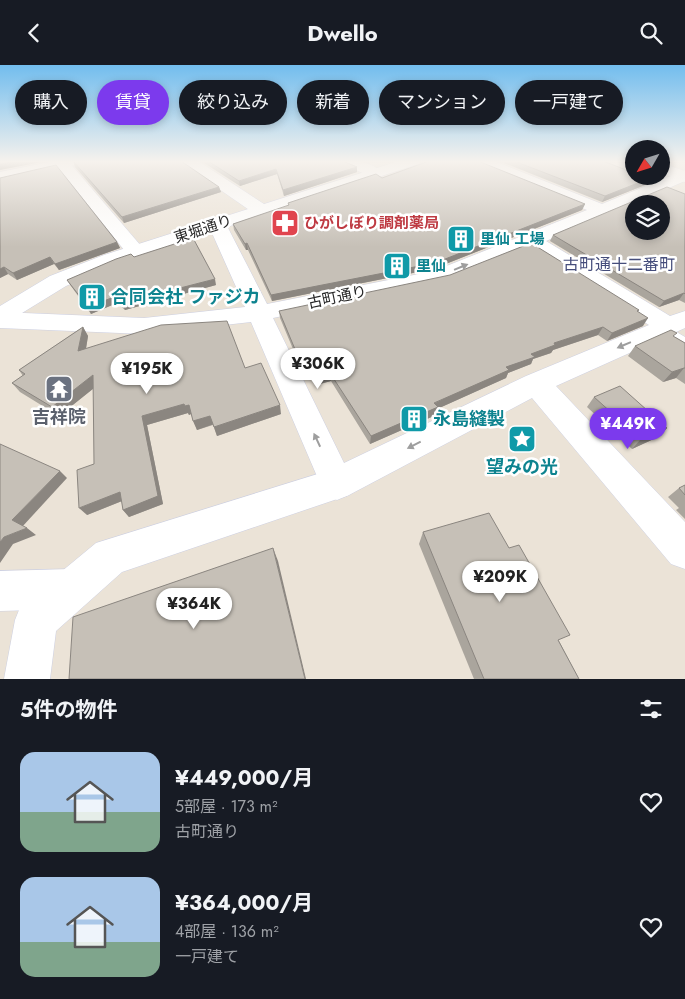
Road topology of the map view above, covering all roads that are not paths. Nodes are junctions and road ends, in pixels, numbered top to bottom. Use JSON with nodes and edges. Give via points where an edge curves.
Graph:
{"nodes":[{"id":1,"x":89,"y":190,"type":"edge"},
{"id":2,"x":232,"y":190,"type":"edge"},
{"id":3,"x":322,"y":190,"type":"edge"},
{"id":4,"x":552,"y":190,"type":"edge"},
{"id":5,"x":651,"y":190,"type":"edge"},
{"id":6,"x":261,"y":209,"type":"junction"},
{"id":7,"x":602,"y":210,"type":"junction"},
{"id":8,"x":217,"y":224,"type":"junction"},
{"id":9,"x":531,"y":240,"type":"junction"},
{"id":10,"x":135,"y":251,"type":"junction"},
{"id":11,"x":261,"y":313,"type":"junction"},
{"id":12,"x":0,"y":315,"type":"edge"},
{"id":13,"x":0,"y":320,"type":"edge"},
{"id":14,"x":675,"y":329,"type":"edge"},
{"id":15,"x":536,"y":383,"type":"junction"},
{"id":16,"x":337,"y":484,"type":"junction"},
{"id":17,"x":685,"y":550,"type":"edge"},
{"id":18,"x":72,"y":589,"type":"junction"},
{"id":19,"x":0,"y":591,"type":"edge"},
{"id":20,"x":27,"y":679,"type":"edge"}],
"edges":[{"from":1,"to":10,"type":"street"},
{"from":2,"to":6,"type":"street"},
{"from":3,"to":6,"type":"street","name":"東堀通り"},
{"from":4,"to":7,"type":"street"},
{"from":5,"to":7,"type":"street","name":"古町通り"},
{"from":6,"to":8,"type":"street","name":"東堀通り"},
{"from":7,"to":9,"type":"street","name":"古町通り"},
{"from":8,"to":10,"type":"street","name":"東堀通り"},
{"from":8,"to":11,"type":"street"},
{"from":11,"to":9,"type":"street","name":"古町通り","one_way":true,"via":[[440,276]]},
{"from":9,"to":14,"type":"street"},
{"from":10,"to":12,"type":"street","name":"東堀通り","via":[[58,281]]},
{"from":11,"to":13,"type":"street","name":"古町通り","via":[[144,326]]},
{"from":16,"to":11,"type":"street","one_way":true},
{"from":14,"to":15,"type":"street","one_way":true},
{"from":15,"to":16,"type":"street","one_way":true},
{"from":15,"to":17,"type":"street"},
{"from":16,"to":18,"type":"street","via":[[110,557]]},
{"from":18,"to":19,"type":"street"},
{"from":18,"to":20,"type":"street","via":[[36,620]]}]}
